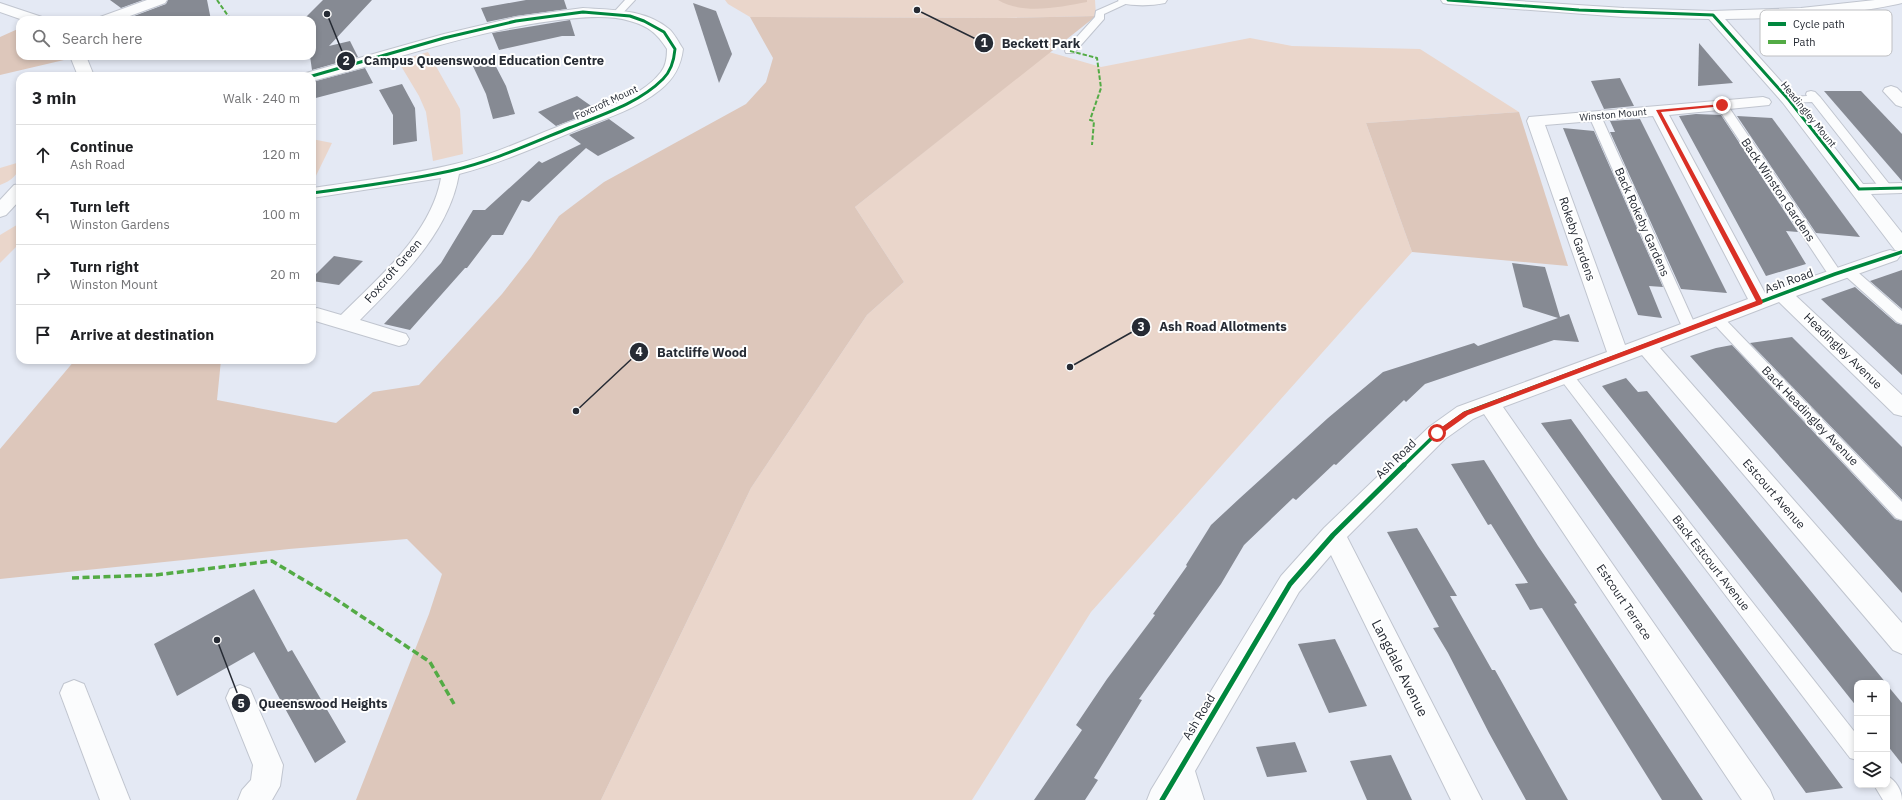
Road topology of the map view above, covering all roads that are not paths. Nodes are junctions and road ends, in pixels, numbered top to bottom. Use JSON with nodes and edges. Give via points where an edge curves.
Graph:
{"nodes":[{"id":1,"x":160,"y":0,"type":"edge"},
{"id":2,"x":630,"y":0,"type":"edge"},
{"id":3,"x":1126,"y":0,"type":"edge"},
{"id":4,"x":1160,"y":0,"type":"edge"},
{"id":5,"x":1448,"y":0,"type":"edge"},
{"id":6,"x":1898,"y":0,"type":"edge"},
{"id":7,"x":0,"y":7,"type":"edge"},
{"id":8,"x":1828,"y":10,"type":"edge"},
{"id":9,"x":617,"y":14,"type":"junction"},
{"id":10,"x":1760,"y":14,"type":"edge"},
{"id":11,"x":26,"y":16,"type":"edge"},
{"id":12,"x":116,"y":16,"type":"edge"},
{"id":13,"x":1713,"y":16,"type":"junction"},
{"id":14,"x":1070,"y":51,"type":"dead end"},
{"id":15,"x":80,"y":60,"type":"edge"},
{"id":16,"x":84,"y":72,"type":"edge"},
{"id":17,"x":316,"y":75,"type":"edge"},
{"id":18,"x":1891,"y":90,"type":"dead end"},
{"id":19,"x":1789,"y":100,"type":"junction"},
{"id":20,"x":1763,"y":102,"type":"dead end"},
{"id":21,"x":1902,"y":102,"type":"edge"},
{"id":22,"x":1722,"y":105,"type":"junction"},
{"id":23,"x":1658,"y":110,"type":"junction"},
{"id":24,"x":1595,"y":116,"type":"junction"},
{"id":25,"x":1535,"y":121,"type":"joint"},
{"id":26,"x":451,"y":170,"type":"junction"},
{"id":27,"x":1894,"y":188,"type":"edge"},
{"id":28,"x":1859,"y":189,"type":"junction"},
{"id":29,"x":316,"y":192,"type":"edge"},
{"id":30,"x":1896,"y":251,"type":"edge"},
{"id":31,"x":1841,"y":272,"type":"junction"},
{"id":32,"x":1783,"y":295,"type":"junction"},
{"id":33,"x":1760,"y":302,"type":"junction"},
{"id":34,"x":317,"y":315,"type":"dead end"},
{"id":35,"x":1717,"y":319,"type":"junction"},
{"id":36,"x":1902,"y":319,"type":"edge"},
{"id":37,"x":345,"y":323,"type":"junction"},
{"id":38,"x":1690,"y":329,"type":"junction"},
{"id":39,"x":399,"y":339,"type":"dead end"},
{"id":40,"x":1646,"y":346,"type":"junction"},
{"id":41,"x":1619,"y":356,"type":"junction"},
{"id":42,"x":1566,"y":376,"type":"junction"},
{"id":43,"x":1489,"y":404,"type":"junction"},
{"id":44,"x":1902,"y":408,"type":"edge"},
{"id":45,"x":1902,"y":513,"type":"edge"},
{"id":46,"x":1333,"y":535,"type":"junction"},
{"id":47,"x":1902,"y":642,"type":"edge"},
{"id":48,"x":74,"y":693,"type":"dead end"},
{"id":49,"x":240,"y":698,"type":"dead end"},
{"id":50,"x":1854,"y":747,"type":"edge"},
{"id":51,"x":1180,"y":770,"type":"junction"},
{"id":52,"x":1886,"y":788,"type":"edge"},
{"id":53,"x":116,"y":800,"type":"edge"},
{"id":54,"x":253,"y":800,"type":"edge"},
{"id":55,"x":1162,"y":800,"type":"edge"},
{"id":56,"x":1189,"y":800,"type":"edge"},
{"id":57,"x":1467,"y":800,"type":"edge"},
{"id":58,"x":1759,"y":800,"type":"edge"},
{"id":59,"x":1895,"y":800,"type":"edge"}],
"edges":[{"from":1,"to":12,"type":"street"},
{"from":2,"to":9,"type":"lane"},
{"from":3,"to":4,"type":"street"},
{"from":3,"to":14,"type":"lane","via":[[1099,13],[1100,17]]},
{"from":5,"to":13,"type":"street","via":[[1579,10]]},
{"from":6,"to":8,"type":"street"},
{"from":7,"to":11,"type":"street"},
{"from":9,"to":17,"type":"street","name":"Foxcroft Mount","via":[[583,12],[516,21],[444,38]]},
{"from":9,"to":26,"type":"street","name":"Foxcroft Mount","via":[[644,21],[664,32],[670,40],[675,49],[674,60],[671,69],[662,80],[615,108],[534,142]]},
{"from":10,"to":13,"type":"street"},
{"from":13,"to":19,"type":"street","name":"Headingley Mount"},
{"from":15,"to":16,"type":"street"},
{"from":18,"to":21,"type":"street"},
{"from":19,"to":27,"type":"lane","via":[[1814,97]]},
{"from":19,"to":28,"type":"street","name":"Headingley Mount"},
{"from":20,"to":22,"type":"street","name":"Winston Mount"},
{"from":22,"to":23,"type":"street","name":"Winston Mount"},
{"from":22,"to":31,"type":"lane","name":"Back Winston Gardens"},
{"from":23,"to":24,"type":"street","name":"Winston Mount"},
{"from":23,"to":33,"type":"street"},
{"from":24,"to":25,"type":"street","name":"Winston Mount"},
{"from":24,"to":38,"type":"lane","name":"Back Rokeby Gardens"},
{"from":25,"to":41,"type":"street","name":"Rokeby Gardens"},
{"from":26,"to":29,"type":"street","name":"Foxcroft Mount","via":[[368,186]]},
{"from":26,"to":37,"type":"street","name":"Foxcroft Green","via":[[444,199],[420,243]]},
{"from":27,"to":28,"type":"street"},
{"from":28,"to":30,"type":"street","name":"Headingley Mount"},
{"from":30,"to":31,"type":"street","name":"Ash Road"},
{"from":31,"to":32,"type":"street","name":"Ash Road"},
{"from":31,"to":36,"type":"lane","name":"Back Winston Gardens"},
{"from":32,"to":33,"type":"street","name":"Ash Road"},
{"from":32,"to":44,"type":"street","name":"Headingley Avenue"},
{"from":33,"to":35,"type":"street","name":"Ash Road"},
{"from":34,"to":37,"type":"street"},
{"from":35,"to":38,"type":"street","name":"Ash Road"},
{"from":35,"to":45,"type":"lane","name":"Back Headingley Avenue"},
{"from":37,"to":39,"type":"street"},
{"from":38,"to":40,"type":"street","name":"Ash Road"},
{"from":40,"to":41,"type":"street","name":"Ash Road"},
{"from":40,"to":47,"type":"street","name":"Estcourt Avenue"},
{"from":41,"to":42,"type":"street","name":"Ash Road"},
{"from":42,"to":43,"type":"street","name":"Ash Road"},
{"from":42,"to":50,"type":"lane","name":"Back Estcourt Avenue"},
{"from":43,"to":46,"type":"street","name":"Ash Road","via":[[1465,413],[1437,433]]},
{"from":43,"to":58,"type":"street","name":"Estcourt Terrace"},
{"from":46,"to":51,"type":"street","name":"Ash Road","via":[[1290,584]]},
{"from":46,"to":57,"type":"street","name":"Langdale Avenue"},
{"from":48,"to":53,"type":"street"},
{"from":49,"to":54,"type":"street","via":[[268,765],[265,786]]},
{"from":51,"to":55,"type":"street","name":"Ash Road"},
{"from":51,"to":56,"type":"street"},
{"from":52,"to":59,"type":"lane"}]}
